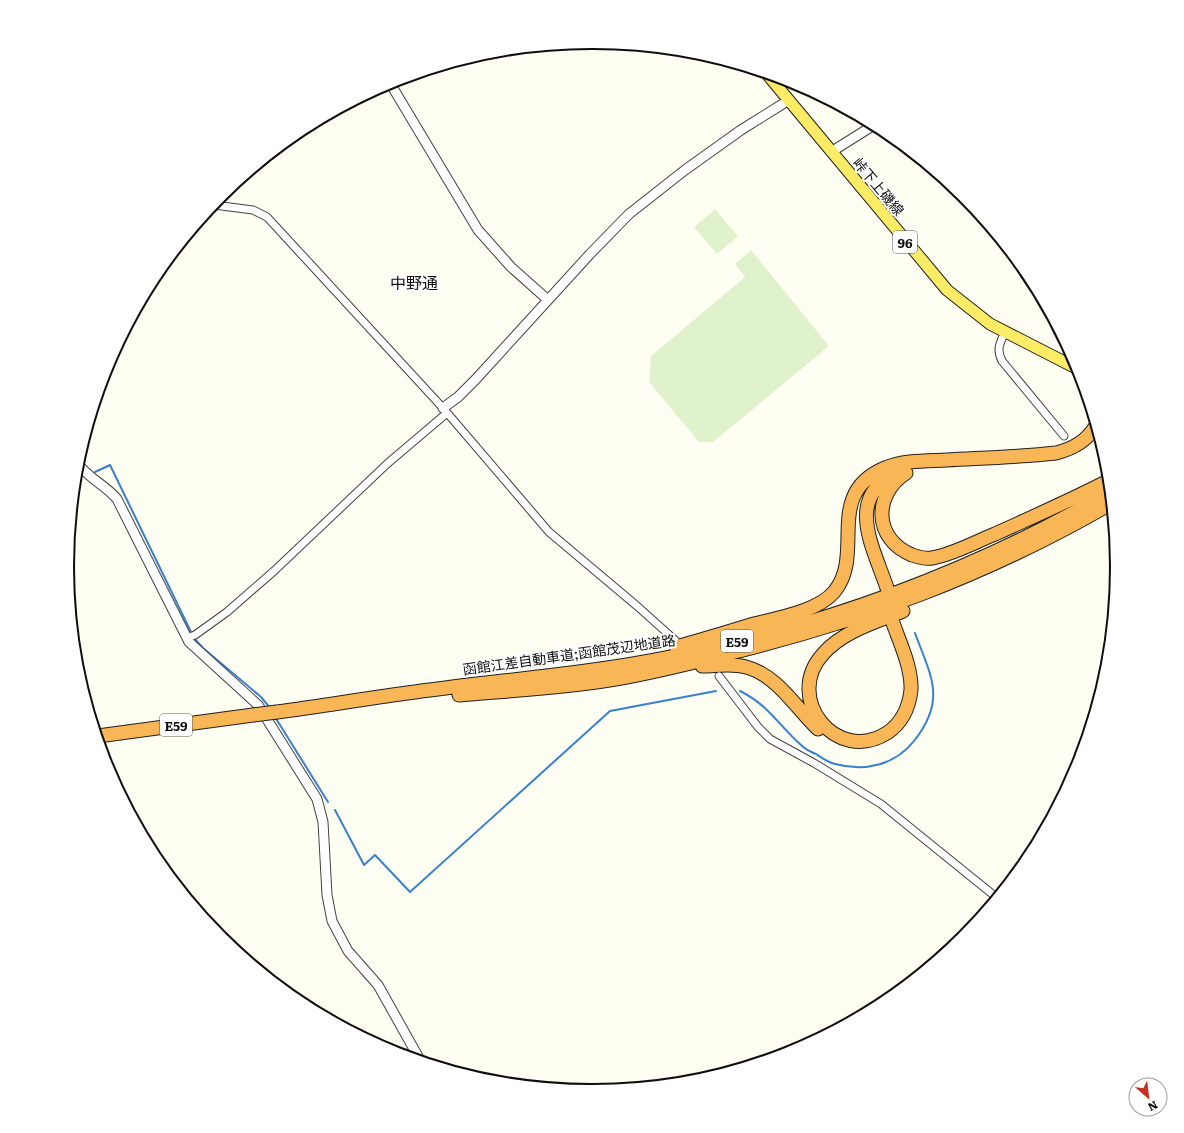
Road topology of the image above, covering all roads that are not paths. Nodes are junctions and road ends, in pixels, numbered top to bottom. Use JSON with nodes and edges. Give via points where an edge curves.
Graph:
{"nodes":[{"id":1,"x":774,"y":82,"type":"edge"},
{"id":2,"x":393,"y":88,"type":"edge"},
{"id":3,"x":789,"y":100,"type":"junction"},
{"id":4,"x":868,"y":129,"type":"edge"},
{"id":5,"x":831,"y":152,"type":"junction"},
{"id":6,"x":221,"y":206,"type":"edge"},
{"id":7,"x":548,"y":300,"type":"junction"},
{"id":8,"x":1005,"y":332,"type":"junction"},
{"id":9,"x":1068,"y":364,"type":"edge"},
{"id":10,"x":445,"y":411,"type":"junction"},
{"id":11,"x":1091,"y":431,"type":"edge"},
{"id":12,"x":1064,"y":436,"type":"dead end"},
{"id":13,"x":1094,"y":439,"type":"edge"},
{"id":14,"x":885,"y":468,"type":"junction"},
{"id":15,"x":914,"y":468,"type":"junction"},
{"id":16,"x":83,"y":469,"type":"edge"},
{"id":17,"x":1103,"y":484,"type":"edge"},
{"id":18,"x":1104,"y":496,"type":"edge"},
{"id":19,"x":1106,"y":506,"type":"edge"},
{"id":20,"x":1024,"y":550,"type":"junction"},
{"id":21,"x":191,"y":636,"type":"junction"},
{"id":22,"x":675,"y":640,"type":"dead end"},
{"id":23,"x":671,"y":668,"type":"junction"},
{"id":24,"x":565,"y":674,"type":"junction"},
{"id":25,"x":719,"y":676,"type":"dead end"},
{"id":26,"x":340,"y":704,"type":"junction"},
{"id":27,"x":103,"y":735,"type":"edge"},
{"id":28,"x":993,"y":894,"type":"edge"},
{"id":29,"x":417,"y":1053,"type":"edge"}],
"edges":[{"from":1,"to":3,"type":"main road","name":"峠下上磯線","number":"96"},
{"from":2,"to":7,"type":"street","via":[[478,230],[511,267]]},
{"from":3,"to":5,"type":"main road","name":"峠下上磯線","number":"96"},
{"from":3,"to":7,"type":"street","via":[[741,130],[629,214]]},
{"from":4,"to":5,"type":"street"},
{"from":5,"to":8,"type":"main road","name":"峠下上磯線","number":"96","via":[[947,290]]},
{"from":6,"to":10,"type":"street","via":[[253,210],[267,217]]},
{"from":7,"to":10,"type":"street"},
{"from":8,"to":9,"type":"main road","name":"峠下上磯線","number":"96"},
{"from":8,"to":12,"type":"street","via":[[998,352],[1002,361]]},
{"from":10,"to":21,"type":"street","via":[[262,581],[227,612]]},
{"from":10,"to":22,"type":"street","via":[[549,532]]},
{"from":11,"to":14,"type":"highway","via":[[1076,446],[1056,453],[918,461]]},
{"from":13,"to":15,"type":"highway","via":[[1082,451],[1062,459]]},
{"from":14,"to":15,"type":"highway","via":[[870,483],[862,496],[858,515],[860,532],[884,589],[866,526],[867,503],[872,491],[885,477]]},
{"from":14,"to":24,"type":"highway","via":[[869,477],[854,496],[847,522],[847,555],[843,577],[834,592],[826,599],[794,613],[669,650]]},
{"from":15,"to":17,"type":"highway","via":[[898,478],[889,488],[883,499],[882,520],[890,538],[897,546],[918,557],[931,558],[948,554]]},
{"from":16,"to":21,"type":"street","via":[[111,491],[117,499]]},
{"from":18,"to":24,"type":"highway","name":"函館江差自動車道;函館茂辺地道路","number":"E59","via":[[1069,516],[978,560],[930,581],[863,605],[793,627],[703,650]]},
{"from":19,"to":20,"type":"highway","name":"函館江差自動車道;函館茂辺地道路","number":"E59"},
{"from":20,"to":23,"type":"highway","name":"函館江差自動車道;函館茂辺地道路","number":"E59","via":[[941,588],[866,615],[796,637]]},
{"from":20,"to":23,"type":"highway","via":[[933,597],[847,635],[823,654],[815,664],[808,689],[816,717],[829,731],[838,736],[866,741],[881,737],[895,728],[905,715],[911,689],[896,622],[916,677],[917,695],[909,721],[900,733],[884,743],[854,748],[825,736],[773,682],[746,667],[728,665]]},
{"from":21,"to":29,"type":"street","via":[[202,656],[258,704],[317,799],[323,822],[327,895],[332,921],[348,951],[378,985]]},
{"from":23,"to":26,"type":"highway","name":"函館江差自動車道;函館茂辺地道路","number":"E59","via":[[596,682],[504,692]]},
{"from":24,"to":26,"type":"highway","name":"函館江差自動車道;函館茂辺地道路","number":"E59","via":[[414,692]]},
{"from":25,"to":28,"type":"street","via":[[770,739],[880,804]]},
{"from":26,"to":27,"type":"highway","name":"函館江差自動車道;函館茂辺地道路","number":"E59","bridge":true}]}
